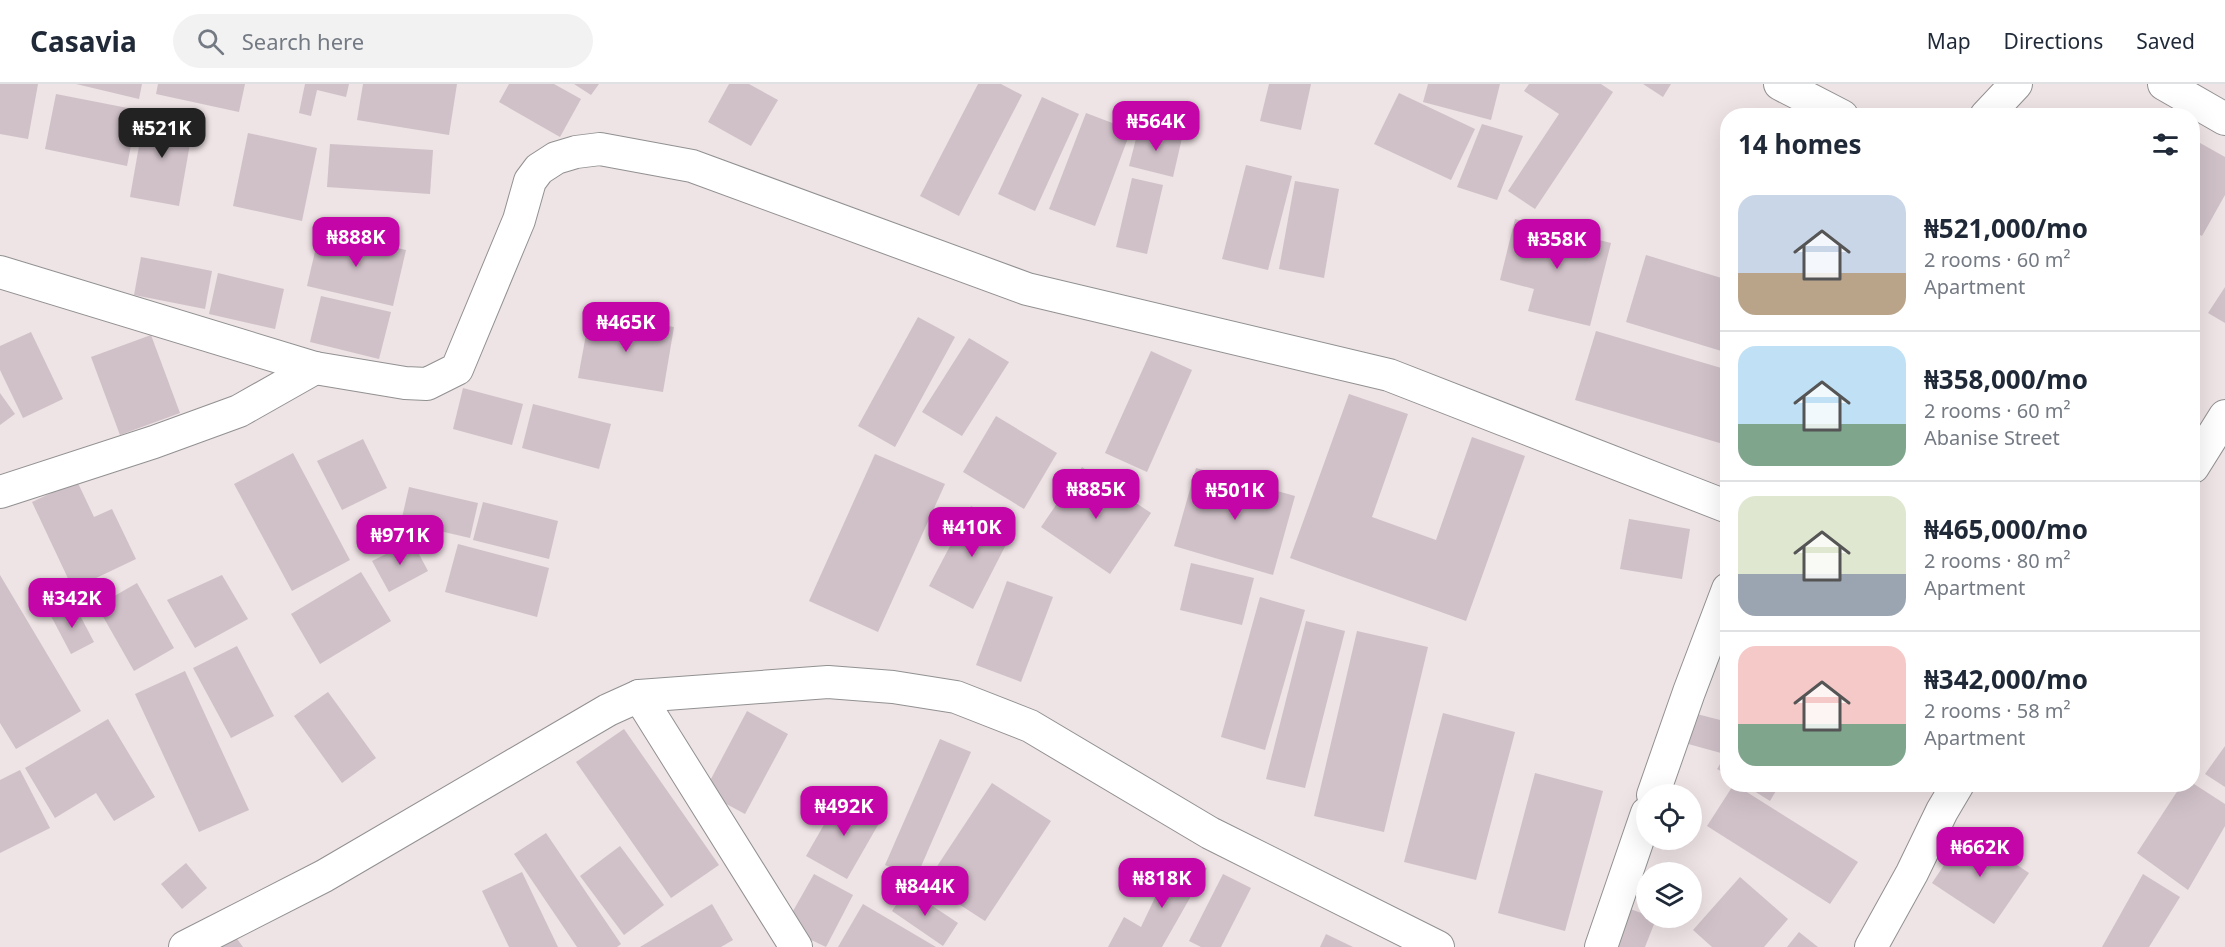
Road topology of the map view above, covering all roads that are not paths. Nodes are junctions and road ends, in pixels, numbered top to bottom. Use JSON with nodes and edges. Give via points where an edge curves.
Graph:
{"nodes":[{"id":1,"x":1780,"y":84,"type":"edge"},
{"id":2,"x":2016,"y":84,"type":"edge"},
{"id":3,"x":2164,"y":84,"type":"edge"},
{"id":4,"x":1826,"y":108,"type":"edge"},
{"id":5,"x":1994,"y":108,"type":"edge"},
{"id":6,"x":2225,"y":119,"type":"edge"},
{"id":7,"x":0,"y":272,"type":"edge"},
{"id":8,"x":315,"y":368,"type":"junction"},
{"id":9,"x":2225,"y":416,"type":"edge"},
{"id":10,"x":2200,"y":456,"type":"edge"},
{"id":11,"x":0,"y":492,"type":"edge"},
{"id":12,"x":1720,"y":504,"type":"edge"},
{"id":13,"x":1720,"y":610,"type":"edge"},
{"id":14,"x":639,"y":696,"type":"junction"},
{"id":15,"x":1657,"y":784,"type":"edge"},
{"id":16,"x":1953,"y":792,"type":"edge"},
{"id":17,"x":1636,"y":845,"type":"edge"},
{"id":18,"x":185,"y":947,"type":"edge"},
{"id":19,"x":796,"y":947,"type":"edge"},
{"id":20,"x":1438,"y":947,"type":"edge"},
{"id":21,"x":1601,"y":947,"type":"edge"},
{"id":22,"x":1871,"y":947,"type":"edge"}],
"edges":[{"from":1,"to":4,"type":"street"},
{"from":2,"to":5,"type":"street"},
{"from":3,"to":6,"type":"street"},
{"from":7,"to":8,"type":"street"},
{"from":8,"to":11,"type":"street","via":[[239,411]]},
{"from":8,"to":12,"type":"street","via":[[427,384],[457,369],[519,220],[530,181],[539,169],[556,158],[600,149],[692,166],[1027,290],[1389,375]]},
{"from":9,"to":10,"type":"street"},
{"from":13,"to":15,"type":"street"},
{"from":14,"to":18,"type":"street","via":[[608,710],[324,876]]},
{"from":14,"to":19,"type":"street"},
{"from":14,"to":20,"type":"street","via":[[828,682],[956,697],[1030,726],[1210,833]]},
{"from":16,"to":22,"type":"street"},
{"from":17,"to":21,"type":"street"}]}
